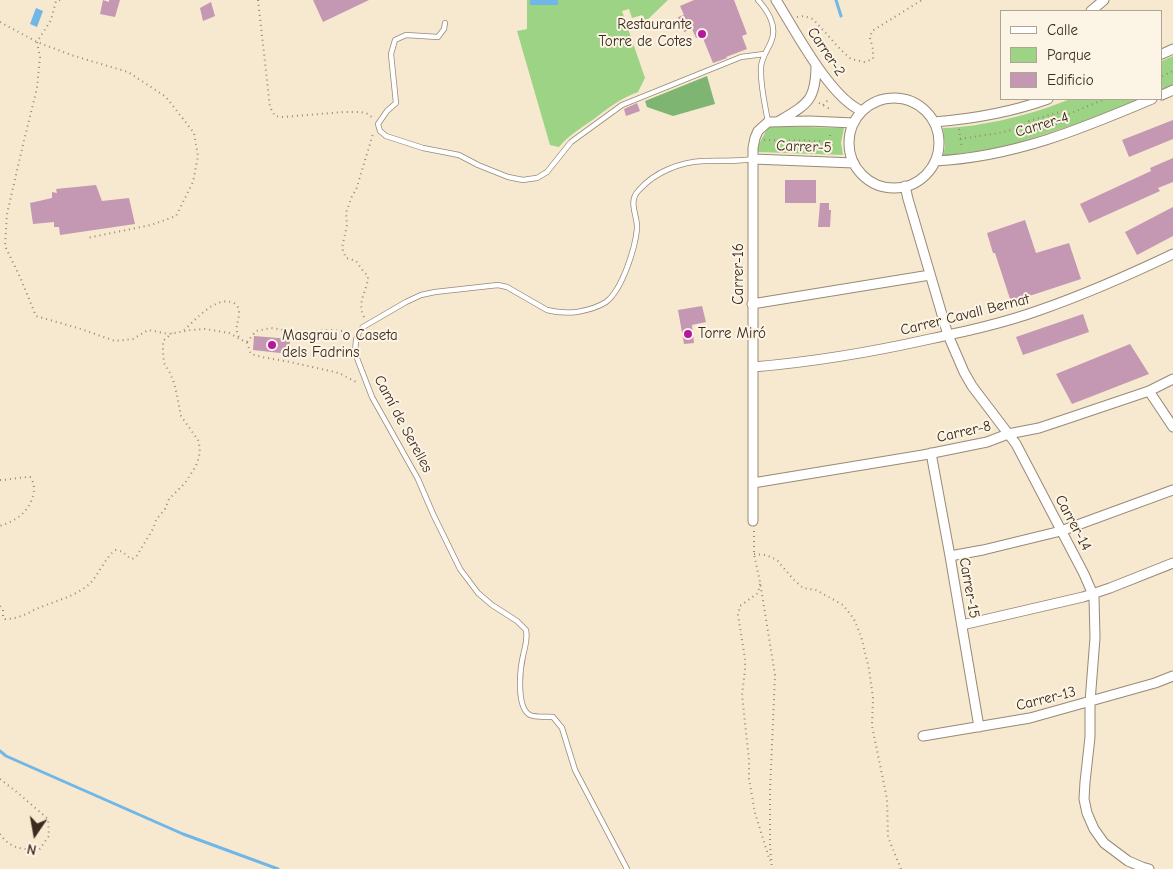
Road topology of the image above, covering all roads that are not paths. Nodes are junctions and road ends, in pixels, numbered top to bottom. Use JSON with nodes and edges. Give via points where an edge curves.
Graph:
{"nodes":[{"id":1,"x":758,"y":0,"type":"edge"},
{"id":2,"x":776,"y":0,"type":"edge"},
{"id":3,"x":1104,"y":0,"type":"edge"},
{"id":4,"x":1092,"y":10,"type":"edge"},
{"id":5,"x":446,"y":23,"type":"dead end"},
{"id":6,"x":764,"y":54,"type":"junction"},
{"id":7,"x":816,"y":65,"type":"junction"},
{"id":8,"x":1045,"y":100,"type":"edge"},
{"id":9,"x":1149,"y":100,"type":"edge"},
{"id":10,"x":862,"y":111,"type":"junction"},
{"id":11,"x":779,"y":121,"type":"junction"},
{"id":12,"x":768,"y":122,"type":"junction"},
{"id":13,"x":934,"y":122,"type":"junction"},
{"id":14,"x":854,"y":123,"type":"junction"},
{"id":15,"x":753,"y":159,"type":"junction"},
{"id":16,"x":935,"y":161,"type":"junction"},
{"id":17,"x":854,"y":163,"type":"junction"},
{"id":18,"x":905,"y":186,"type":"junction"},
{"id":19,"x":1173,"y":254,"type":"edge"},
{"id":20,"x":930,"y":275,"type":"junction"},
{"id":21,"x":752,"y":304,"type":"junction"},
{"id":22,"x":948,"y":335,"type":"junction"},
{"id":23,"x":753,"y":367,"type":"junction"},
{"id":24,"x":1173,"y":379,"type":"edge"},
{"id":25,"x":1149,"y":391,"type":"junction"},
{"id":26,"x":1173,"y":427,"type":"edge"},
{"id":27,"x":1008,"y":434,"type":"junction"},
{"id":28,"x":931,"y":453,"type":"junction"},
{"id":29,"x":753,"y":483,"type":"junction"},
{"id":30,"x":1173,"y":490,"type":"edge"},
{"id":31,"x":753,"y":521,"type":"road end"},
{"id":32,"x":1062,"y":530,"type":"junction"},
{"id":33,"x":950,"y":556,"type":"junction"},
{"id":34,"x":1173,"y":563,"type":"edge"},
{"id":35,"x":1093,"y":594,"type":"junction"},
{"id":36,"x":962,"y":625,"type":"junction"},
{"id":37,"x":1173,"y":676,"type":"edge"},
{"id":38,"x":1090,"y":702,"type":"junction"},
{"id":39,"x":979,"y":728,"type":"junction"},
{"id":40,"x":923,"y":736,"type":"dead end"},
{"id":41,"x":627,"y":869,"type":"edge"},
{"id":42,"x":1149,"y":869,"type":"edge"}],
"edges":[{"from":1,"to":6,"type":"lane","via":[[768,12],[773,27],[772,38]]},
{"from":2,"to":7,"type":"street","name":"Carrer-2"},
{"from":3,"to":4,"type":"street"},
{"from":5,"to":6,"type":"lane","via":[[438,37],[406,35],[395,40],[391,54],[396,103],[378,124],[380,131],[423,148],[459,155],[508,177],[523,180],[547,172],[571,142],[622,104],[741,57]]},
{"from":6,"to":12,"type":"lane","via":[[761,77]]},
{"from":7,"to":10,"type":"street","name":"Carrer-2","via":[[838,92]]},
{"from":7,"to":11,"type":"street","via":[[812,94],[804,105]]},
{"from":8,"to":13,"type":"street","name":"Carrer-4","via":[[1020,108]]},
{"from":9,"to":16,"type":"street","name":"Carrer-4","via":[[1059,136],[1006,150]]},
{"from":10,"to":13,"type":"street","via":[[880,100],[900,98],[926,110]]},
{"from":10,"to":14,"type":"street"},
{"from":11,"to":12,"type":"street","name":"Carrer-5"},
{"from":11,"to":14,"type":"street","name":"Carrer-5"},
{"from":12,"to":15,"type":"street","name":"Carrer-16","via":[[754,140]]},
{"from":13,"to":16,"type":"street","via":[[939,142]]},
{"from":14,"to":17,"type":"street","via":[[849,136]]},
{"from":15,"to":17,"type":"street","name":"Carrer-5"},
{"from":15,"to":21,"type":"street","name":"Carrer-16"},
{"from":15,"to":41,"type":"lane","name":"Camí de Serelles","via":[[687,163],[665,171],[636,192],[633,201],[636,238],[620,284],[600,306],[566,313],[554,312],[498,285],[435,292],[406,302],[368,324],[356,340],[355,352],[369,390],[418,479],[460,569],[478,593],[526,630],[520,684],[523,707],[530,715],[553,717],[562,728],[575,770]]},
{"from":16,"to":18,"type":"street","via":[[919,180]]},
{"from":17,"to":18,"type":"street","via":[[876,184],[890,188]]},
{"from":18,"to":20,"type":"street","name":"Carrer-14"},
{"from":19,"to":22,"type":"street","name":"Carrer Cavall Bernat","via":[[1086,294]]},
{"from":20,"to":21,"type":"street"},
{"from":20,"to":22,"type":"street","name":"Carrer-14"},
{"from":21,"to":23,"type":"street","name":"Carrer-16"},
{"from":22,"to":23,"type":"street","name":"Carrer Cavall Bernat","via":[[833,357]]},
{"from":22,"to":27,"type":"street","name":"Carrer-14","via":[[968,379]]},
{"from":23,"to":29,"type":"street","name":"Carrer-16"},
{"from":24,"to":25,"type":"street","name":"Carrer-8"},
{"from":25,"to":26,"type":"street"},
{"from":25,"to":27,"type":"street","name":"Carrer-8","via":[[1039,428]]},
{"from":27,"to":28,"type":"street","name":"Carrer-8","via":[[987,442]]},
{"from":27,"to":32,"type":"street","name":"Carrer-14"},
{"from":28,"to":29,"type":"street","name":"Carrer-8"},
{"from":28,"to":33,"type":"street","name":"Carrer-15"},
{"from":29,"to":31,"type":"street","name":"Carrer-16"},
{"from":30,"to":32,"type":"street"},
{"from":32,"to":33,"type":"street"},
{"from":32,"to":35,"type":"street","name":"Carrer-14"},
{"from":33,"to":36,"type":"street","name":"Carrer-15"},
{"from":34,"to":35,"type":"street"},
{"from":35,"to":36,"type":"street"},
{"from":35,"to":38,"type":"street","name":"Carrer-14","via":[[1095,638]]},
{"from":36,"to":39,"type":"street","name":"Carrer-15"},
{"from":37,"to":38,"type":"street","name":"Carrer-13"},
{"from":38,"to":39,"type":"street","name":"Carrer-13"},
{"from":38,"to":42,"type":"street","name":"Carrer-14","via":[[1084,799],[1087,813],[1104,844],[1128,861]]},
{"from":39,"to":40,"type":"street","name":"Carrer-13"}]}
